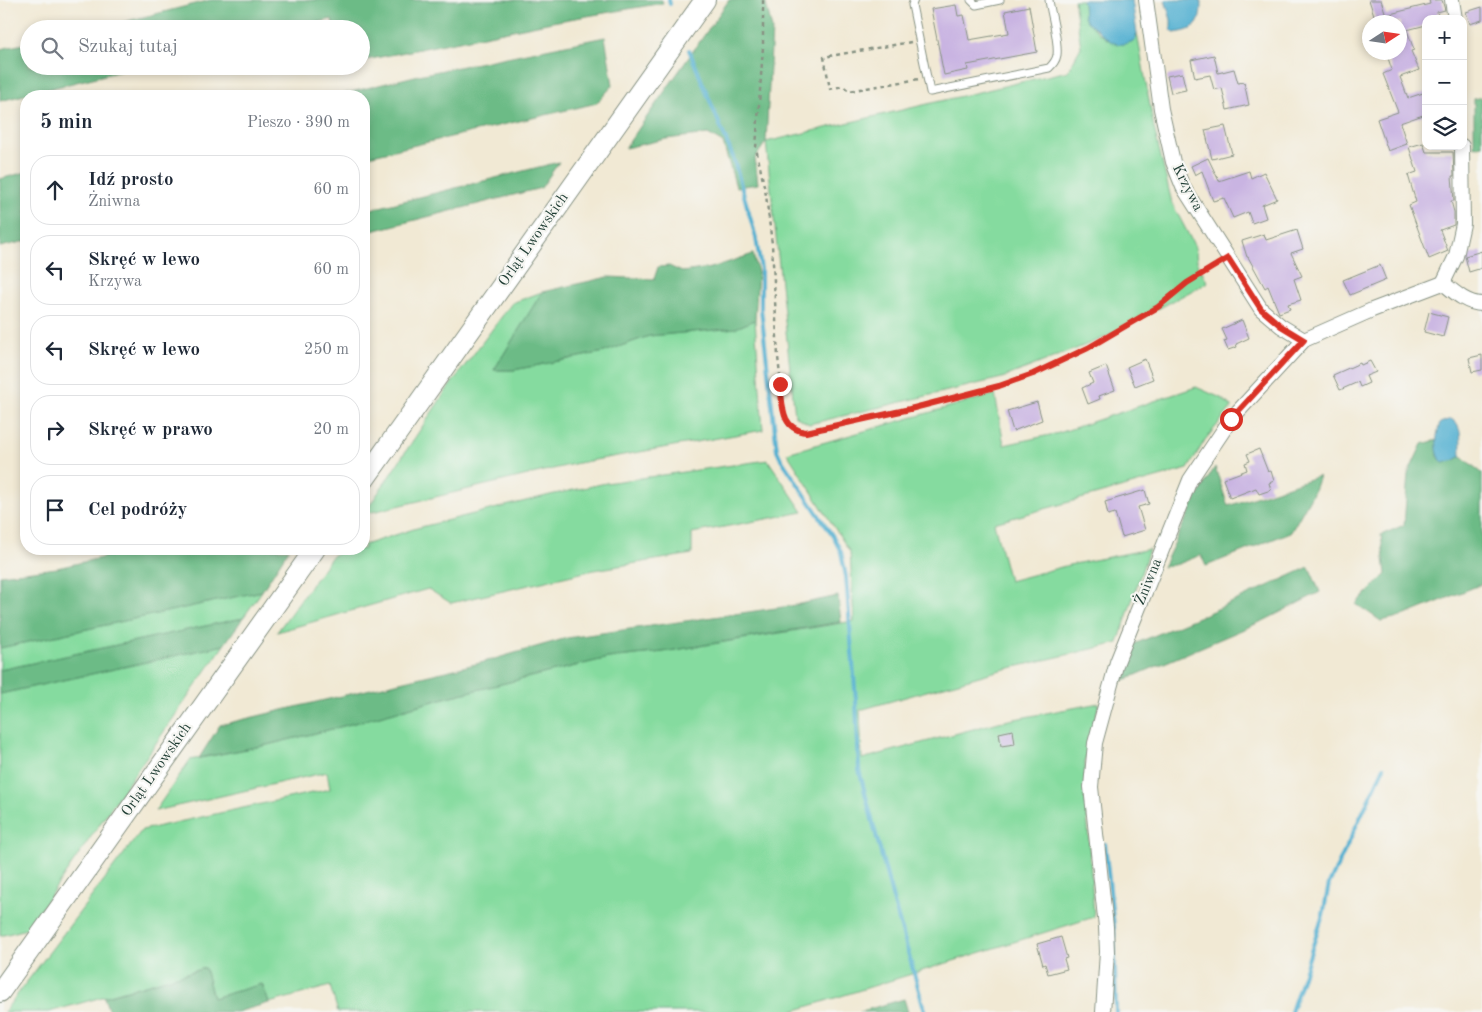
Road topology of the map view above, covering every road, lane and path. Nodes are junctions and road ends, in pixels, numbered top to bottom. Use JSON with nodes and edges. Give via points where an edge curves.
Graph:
{"nodes":[{"id":1,"x":705,"y":0,"type":"edge"},
{"id":2,"x":763,"y":0,"type":"edge"},
{"id":3,"x":914,"y":0,"type":"edge"},
{"id":4,"x":971,"y":0,"type":"edge"},
{"id":5,"x":1000,"y":0,"type":"edge"},
{"id":6,"x":1049,"y":0,"type":"edge"},
{"id":7,"x":1146,"y":0,"type":"edge"},
{"id":8,"x":1452,"y":0,"type":"edge"},
{"id":9,"x":1454,"y":15,"type":"edge"},
{"id":10,"x":920,"y":41,"type":"junction"},
{"id":11,"x":928,"y":77,"type":"junction"},
{"id":12,"x":1462,"y":150,"type":"edge"},
{"id":13,"x":1228,"y":258,"type":"junction"},
{"id":14,"x":1443,"y":283,"type":"junction"},
{"id":15,"x":1482,"y":304,"type":"edge"},
{"id":16,"x":1304,"y":340,"type":"junction"},
{"id":17,"x":370,"y":472,"type":"edge"},
{"id":18,"x":311,"y":555,"type":"edge"},
{"id":19,"x":0,"y":992,"type":"edge"},
{"id":20,"x":1103,"y":1012,"type":"edge"}],
"edges":[{"from":1,"to":17,"type":"street","name":"Orląt Lwowskich"},
{"from":2,"to":13,"type":"path","via":[[764,47],[756,148],[772,244],[783,405],[788,423],[795,429],[806,432],[830,428],[1033,374],[1088,348],[1158,307],[1187,283]]},
{"from":3,"to":10,"type":"lane","via":[[912,5]]},
{"from":4,"to":5,"type":"lane","via":[[976,4]]},
{"from":6,"to":11,"type":"lane","via":[[1057,47],[1057,56],[1049,68],[930,92]]},
{"from":7,"to":13,"type":"street","name":"Krzywa","via":[[1161,109],[1173,162],[1183,187]]},
{"from":8,"to":9,"type":"street"},
{"from":10,"to":11,"type":"lane"},
{"from":10,"to":11,"type":"path","via":[[824,57],[830,89],[843,86],[849,91]]},
{"from":12,"to":14,"type":"street","via":[[1463,224],[1456,256]]},
{"from":13,"to":16,"type":"street","name":"Krzywa","via":[[1261,309]]},
{"from":14,"to":15,"type":"street","via":[[1460,296]]},
{"from":14,"to":16,"type":"street","name":"Żniwna"},
{"from":16,"to":20,"type":"street","name":"Żniwna","via":[[1231,419],[1190,480],[1117,662],[1094,743],[1091,787],[1106,927]]},
{"from":18,"to":19,"type":"street","name":"Orląt Lwowskich"}]}
